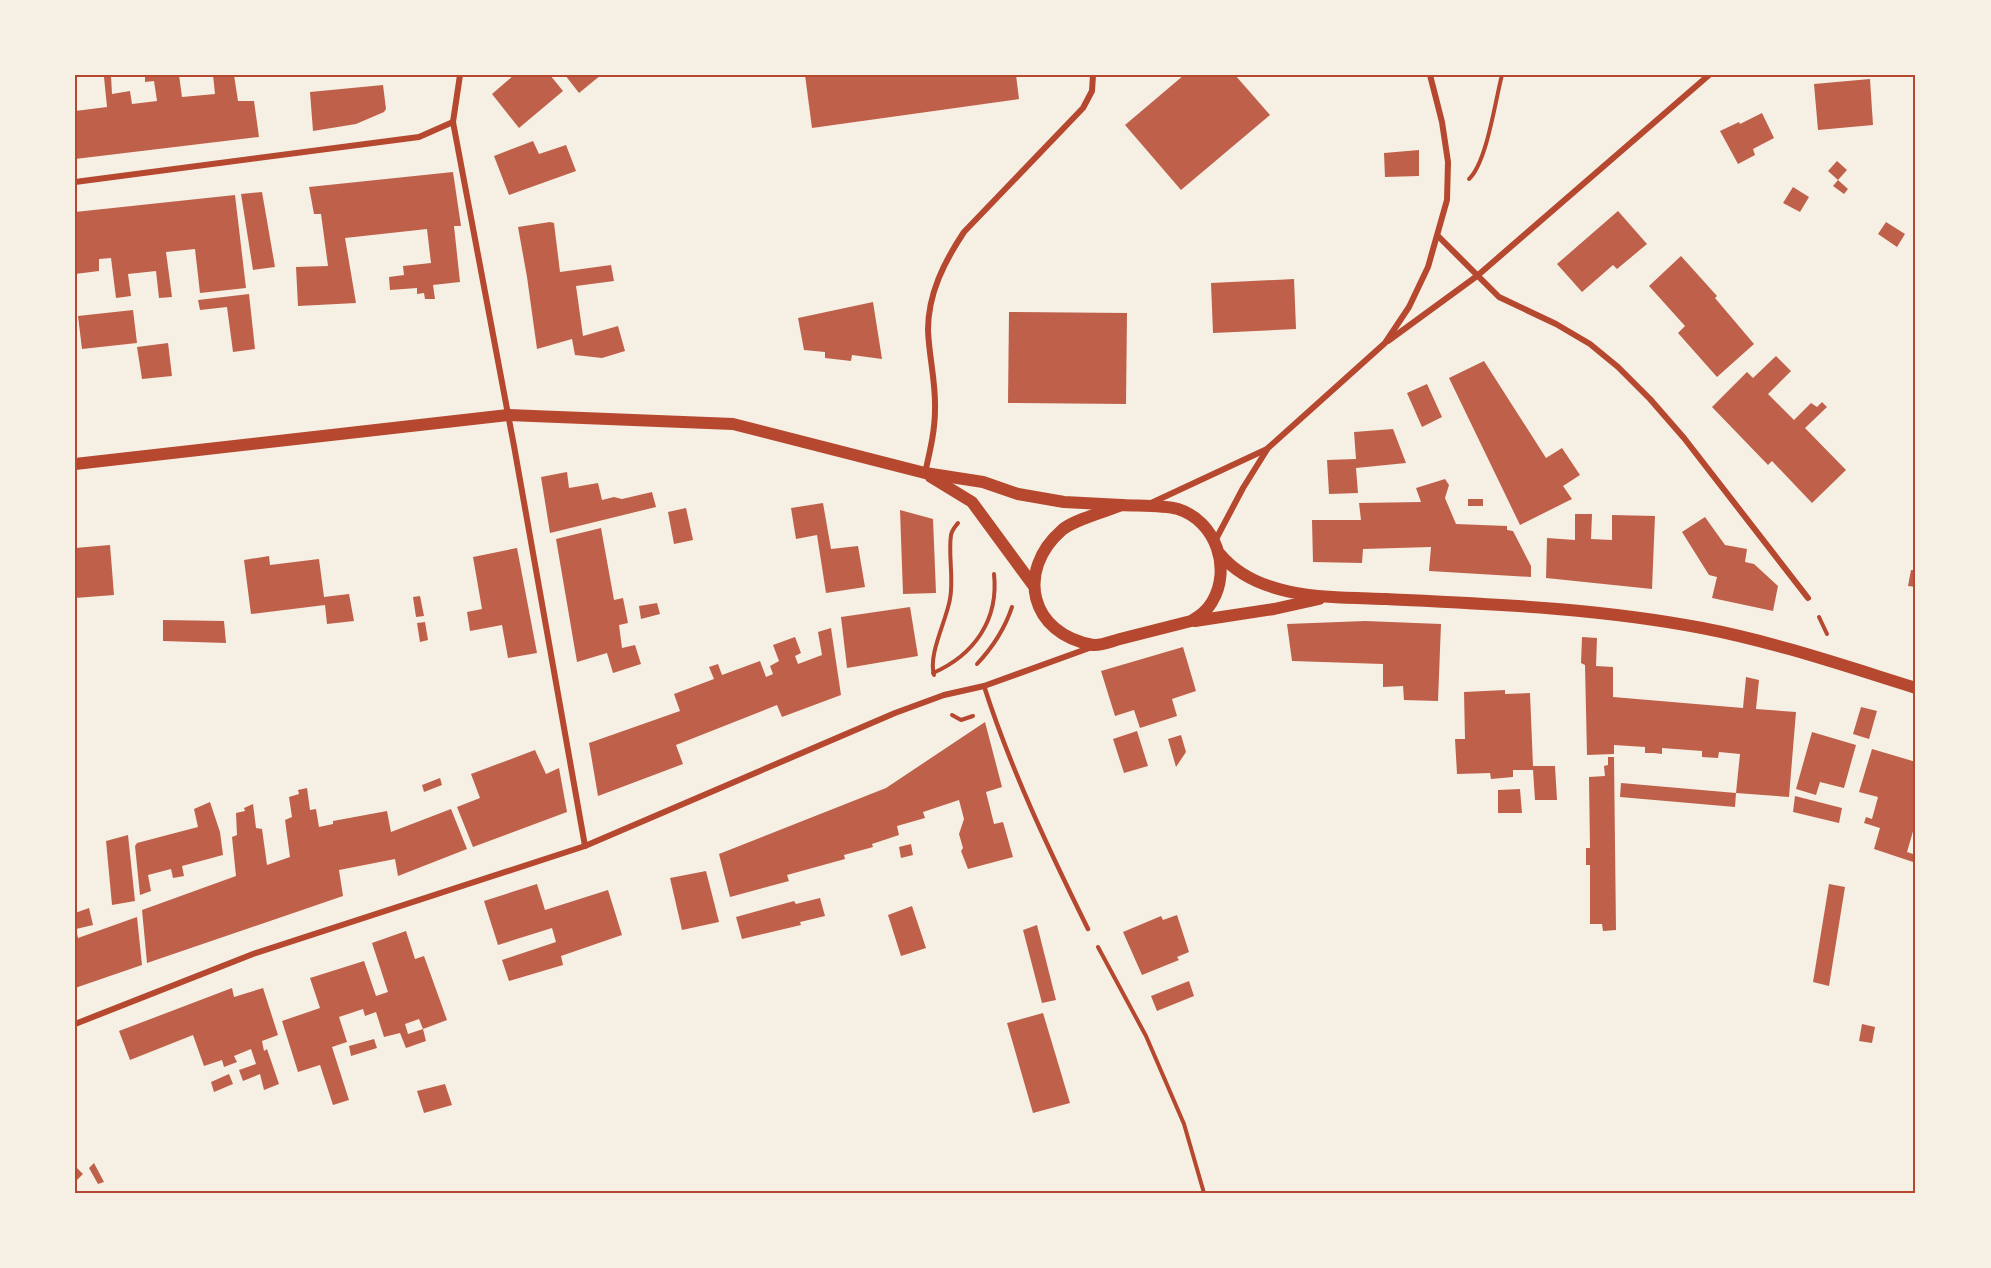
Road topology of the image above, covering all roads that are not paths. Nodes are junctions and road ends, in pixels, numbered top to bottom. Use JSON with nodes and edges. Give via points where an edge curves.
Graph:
{"nodes":[{"id":1,"x":460,"y":75,"type":"edge"},
{"id":2,"x":1093,"y":75,"type":"edge"},
{"id":3,"x":1430,"y":75,"type":"edge"},
{"id":4,"x":1701,"y":75,"type":"edge"},
{"id":5,"x":1709,"y":75,"type":"edge"},
{"id":6,"x":1687,"y":93,"type":"junction"},
{"id":7,"x":453,"y":122,"type":"junction"},
{"id":8,"x":75,"y":182,"type":"edge"},
{"id":9,"x":1438,"y":236,"type":"junction"},
{"id":10,"x":1477,"y":276,"type":"junction"},
{"id":11,"x":1385,"y":343,"type":"junction"},
{"id":12,"x":508,"y":415,"type":"junction"},
{"id":13,"x":1268,"y":448,"type":"junction"},
{"id":14,"x":75,"y":464,"type":"edge"},
{"id":15,"x":925,"y":473,"type":"junction"},
{"id":16,"x":1122,"y":505,"type":"junction"},
{"id":17,"x":1143,"y":507,"type":"junction"},
{"id":18,"x":1215,"y":541,"type":"junction"},
{"id":19,"x":1220,"y":554,"type":"junction"},
{"id":20,"x":1034,"y":585,"type":"junction"},
{"id":21,"x":1326,"y":597,"type":"junction"},
{"id":22,"x":1808,"y":598,"type":"road end"},
{"id":23,"x":1191,"y":621,"type":"junction"},
{"id":24,"x":1096,"y":645,"type":"junction"},
{"id":25,"x":984,"y":686,"type":"junction"},
{"id":26,"x":1916,"y":688,"type":"edge"},
{"id":27,"x":585,"y":846,"type":"junction"},
{"id":28,"x":1088,"y":929,"type":"road end"},
{"id":29,"x":75,"y":1024,"type":"edge"}],
"edges":[{"from":1,"to":7,"type":"street"},
{"from":2,"to":15,"type":"street","via":[[1092,91],[1083,108],[964,232],[939,276],[928,330],[935,407]]},
{"from":3,"to":9,"type":"street","via":[[1448,162],[1447,200]]},
{"from":4,"to":6,"type":"street"},
{"from":5,"to":6,"type":"street"},
{"from":6,"to":10,"type":"street"},
{"from":7,"to":8,"type":"street","via":[[419,137]]},
{"from":7,"to":12,"type":"street"},
{"from":9,"to":10,"type":"street"},
{"from":9,"to":11,"type":"street","via":[[1409,308]]},
{"from":10,"to":11,"type":"street"},
{"from":10,"to":22,"type":"street","via":[[1499,297],[1556,324],[1618,367],[1684,438]]},
{"from":11,"to":13,"type":"street"},
{"from":12,"to":14,"type":"main road"},
{"from":12,"to":15,"type":"main road","via":[[733,424]]},
{"from":12,"to":27,"type":"street"},
{"from":13,"to":17,"type":"street"},
{"from":13,"to":18,"type":"street"},
{"from":15,"to":16,"type":"main road","via":[[983,482],[1018,494],[1064,502]]},
{"from":15,"to":20,"type":"main road","via":[[972,502]]},
{"from":16,"to":17,"type":"main road"},
{"from":16,"to":20,"type":"main road","via":[[1065,527],[1041,557]]},
{"from":17,"to":18,"type":"main road","via":[[1178,510],[1194,518]]},
{"from":18,"to":19,"type":"main road"},
{"from":19,"to":21,"type":"main road","via":[[1239,571],[1269,586]]},
{"from":19,"to":23,"type":"main road","via":[[1212,602]]},
{"from":20,"to":24,"type":"main road","via":[[1040,612],[1049,623],[1072,639]]},
{"from":21,"to":23,"type":"main road"},
{"from":21,"to":26,"type":"main road","via":[[1457,602],[1611,615],[1701,628],[1761,641]]},
{"from":23,"to":24,"type":"main road"},
{"from":24,"to":25,"type":"street"},
{"from":25,"to":27,"type":"street","via":[[944,695],[895,714]]},
{"from":25,"to":28,"type":"lane","via":[[1048,849]]},
{"from":27,"to":29,"type":"street","via":[[253,954]]}]}
